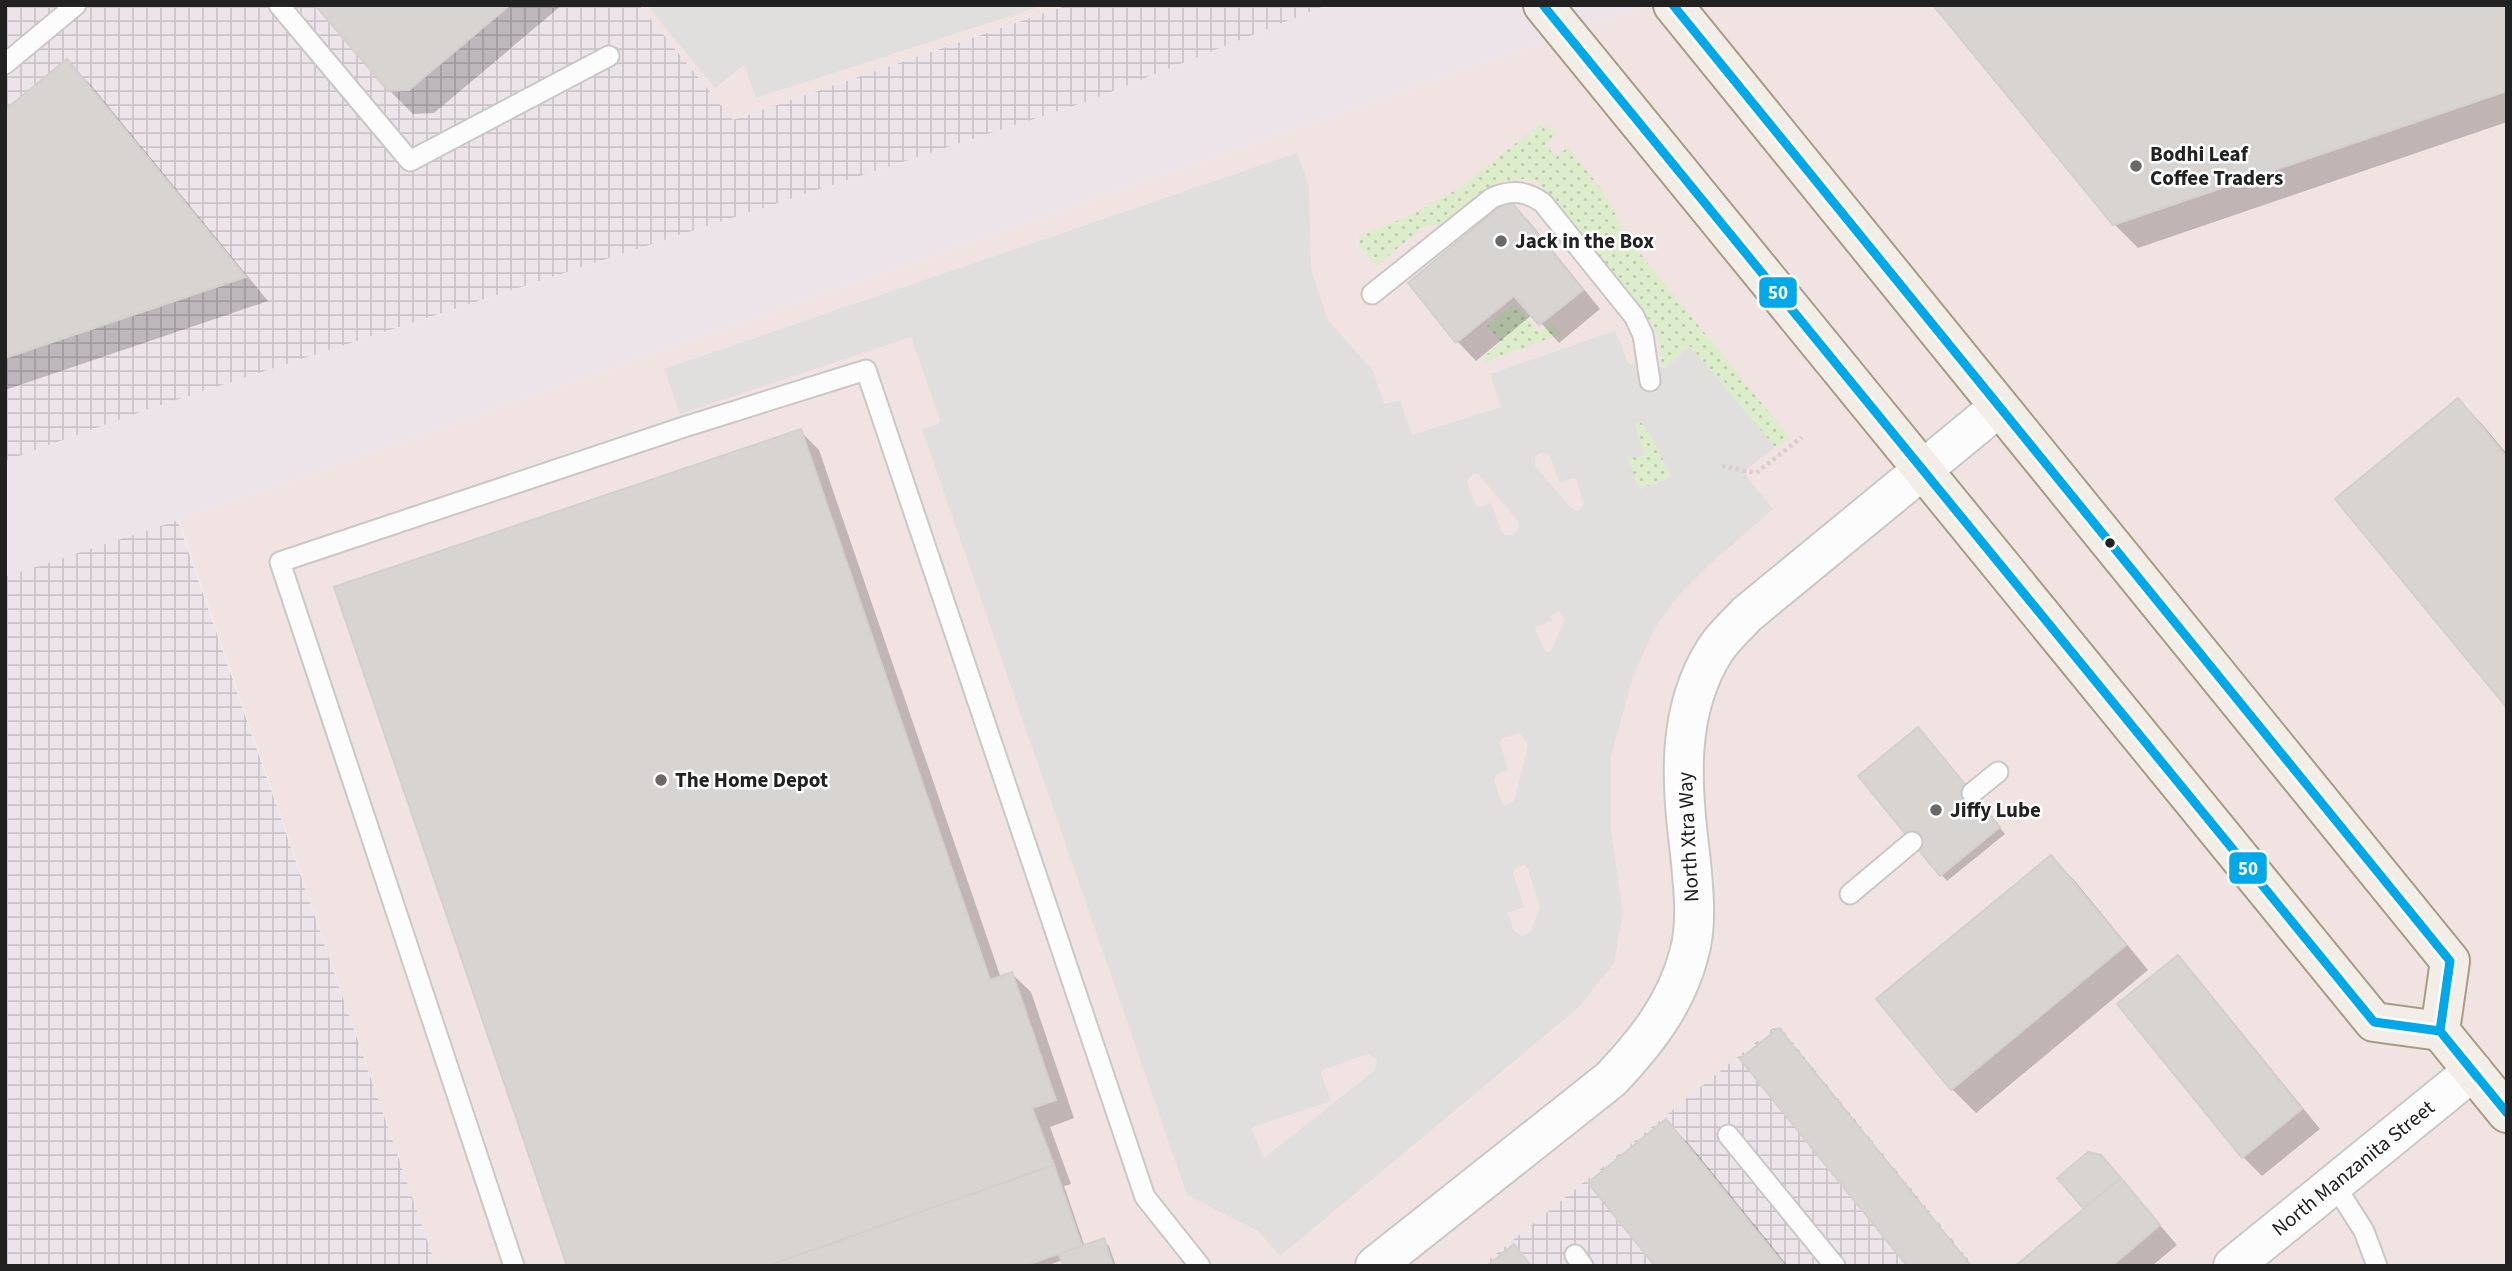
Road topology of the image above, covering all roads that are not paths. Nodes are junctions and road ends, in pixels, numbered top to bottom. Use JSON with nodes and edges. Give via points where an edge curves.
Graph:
{"nodes":[{"id":1,"x":76,"y":5,"type":"edge"},
{"id":2,"x":279,"y":5,"type":"edge"},
{"id":3,"x":1543,"y":5,"type":"edge"},
{"id":4,"x":1672,"y":5,"type":"edge"},
{"id":5,"x":609,"y":56,"type":"dead end"},
{"id":6,"x":5,"y":64,"type":"edge"},
{"id":7,"x":1372,"y":294,"type":"dead end"},
{"id":8,"x":1650,"y":381,"type":"dead end"},
{"id":9,"x":1999,"y":407,"type":"junction"},
{"id":10,"x":1922,"y":470,"type":"junction"},
{"id":11,"x":1998,"y":772,"type":"dead end"},
{"id":12,"x":1972,"y":793,"type":"dead end"},
{"id":13,"x":1912,"y":842,"type":"dead end"},
{"id":14,"x":1850,"y":894,"type":"dead end"},
{"id":15,"x":2440,"y":1031,"type":"junction"},
{"id":16,"x":2473,"y":1071,"type":"junction"},
{"id":17,"x":2507,"y":1113,"type":"edge"},
{"id":18,"x":1728,"y":1135,"type":"dead end"},
{"id":19,"x":2333,"y":1184,"type":"junction"},
{"id":20,"x":514,"y":1266,"type":"edge"},
{"id":21,"x":1200,"y":1266,"type":"edge"},
{"id":22,"x":1375,"y":1266,"type":"edge"},
{"id":23,"x":1835,"y":1266,"type":"edge"},
{"id":24,"x":2233,"y":1266,"type":"edge"},
{"id":25,"x":2377,"y":1266,"type":"edge"}],
"edges":[{"from":1,"to":6,"type":"lane"},
{"from":2,"to":5,"type":"lane","via":[[410,161]]},
{"from":3,"to":10,"type":"main road"},
{"from":4,"to":9,"type":"main road"},
{"from":7,"to":8,"type":"lane","via":[[1492,198],[1506,191],[1534,196],[1634,316],[1643,335]]},
{"from":9,"to":10,"type":"street","name":"North Xtra Way"},
{"from":9,"to":15,"type":"main road","via":[[2449,961]]},
{"from":10,"to":15,"type":"main road","via":[[2374,1022]]},
{"from":10,"to":22,"type":"street","name":"North Xtra Way","via":[[1747,614],[1715,649],[1691,699],[1683,785],[1693,926],[1679,986],[1656,1026],[1611,1079]]},
{"from":11,"to":12,"type":"lane"},
{"from":13,"to":14,"type":"lane"},
{"from":15,"to":16,"type":"main road"},
{"from":16,"to":17,"type":"main road"},
{"from":16,"to":19,"type":"street","name":"North Manzanita Street"},
{"from":18,"to":23,"type":"lane"},
{"from":19,"to":24,"type":"street","name":"North Manzanita Street"},
{"from":19,"to":25,"type":"lane","via":[[2364,1231]]},
{"from":20,"to":21,"type":"lane","via":[[280,562],[866,370],[1145,1197]]}]}
